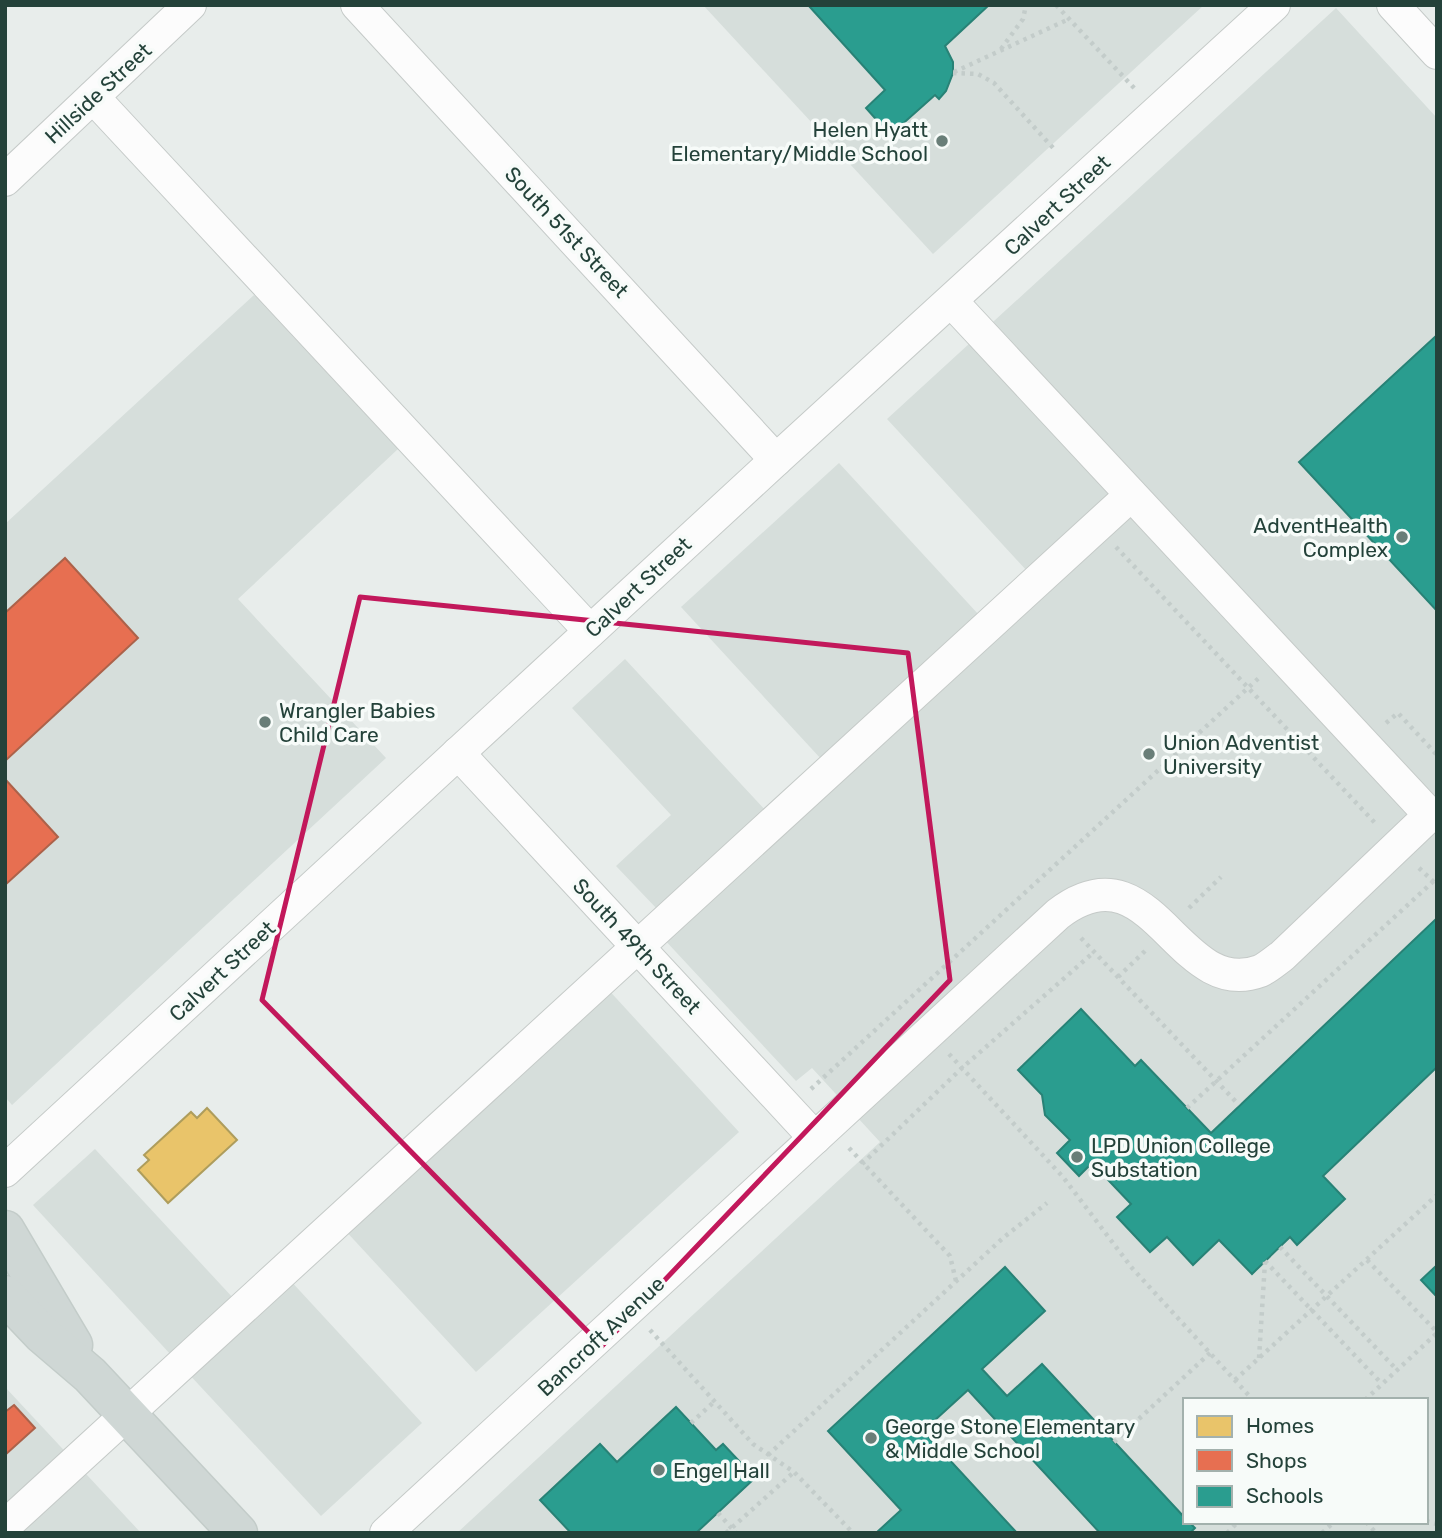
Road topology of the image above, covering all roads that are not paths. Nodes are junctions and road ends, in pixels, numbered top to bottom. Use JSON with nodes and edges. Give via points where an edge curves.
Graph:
{"nodes":[{"id":1,"x":190,"y":5,"type":"edge"},
{"id":2,"x":357,"y":5,"type":"edge"},
{"id":3,"x":1274,"y":5,"type":"edge"},
{"id":4,"x":1393,"y":5,"type":"edge"},
{"id":5,"x":1437,"y":53,"type":"edge"},
{"id":6,"x":93,"y":97,"type":"junction"},
{"id":7,"x":5,"y":180,"type":"edge"},
{"id":8,"x":952,"y":302,"type":"junction"},
{"id":9,"x":776,"y":460,"type":"junction"},
{"id":10,"x":1131,"y":495,"type":"junction"},
{"id":11,"x":590,"y":631,"type":"junction"},
{"id":12,"x":458,"y":753,"type":"junction"},
{"id":13,"x":637,"y":946,"type":"junction"},
{"id":14,"x":822,"y":1132,"type":"junction"},
{"id":15,"x":5,"y":1171,"type":"edge"},
{"id":16,"x":5,"y":1230,"type":"edge"},
{"id":17,"x":5,"y":1295,"type":"edge"},
{"id":18,"x":90,"y":1374,"type":"junction"},
{"id":19,"x":127,"y":1416,"type":"junction"},
{"id":20,"x":5,"y":1526,"type":"edge"},
{"id":21,"x":238,"y":1533,"type":"edge"},
{"id":22,"x":386,"y":1533,"type":"edge"}],
"edges":[{"from":1,"to":6,"type":"street","name":"Hillside Street"},
{"from":2,"to":9,"type":"street","name":"South 51st Street"},
{"from":3,"to":8,"type":"street","name":"Calvert Street"},
{"from":4,"to":5,"type":"street"},
{"from":6,"to":7,"type":"street","name":"Hillside Street"},
{"from":6,"to":11,"type":"street"},
{"from":8,"to":9,"type":"street","name":"Calvert Street"},
{"from":8,"to":10,"type":"street"},
{"from":9,"to":11,"type":"street","name":"Calvert Street"},
{"from":10,"to":13,"type":"street"},
{"from":10,"to":14,"type":"street","name":"Bancroft Avenue","via":[[1430,815],[1261,971],[1231,975],[1199,962],[1133,901],[1094,894],[1075,901]]},
{"from":11,"to":12,"type":"street","name":"Calvert Street"},
{"from":12,"to":13,"type":"street","name":"South 49th Street"},
{"from":12,"to":15,"type":"street","name":"Calvert Street"},
{"from":13,"to":14,"type":"street","name":"South 49th Street"},
{"from":13,"to":19,"type":"street"},
{"from":14,"to":22,"type":"street","name":"Bancroft Avenue"},
{"from":16,"to":18,"type":"main road"},
{"from":17,"to":18,"type":"main road"},
{"from":18,"to":19,"type":"main road"},
{"from":19,"to":20,"type":"street"},
{"from":19,"to":21,"type":"main road"}]}
